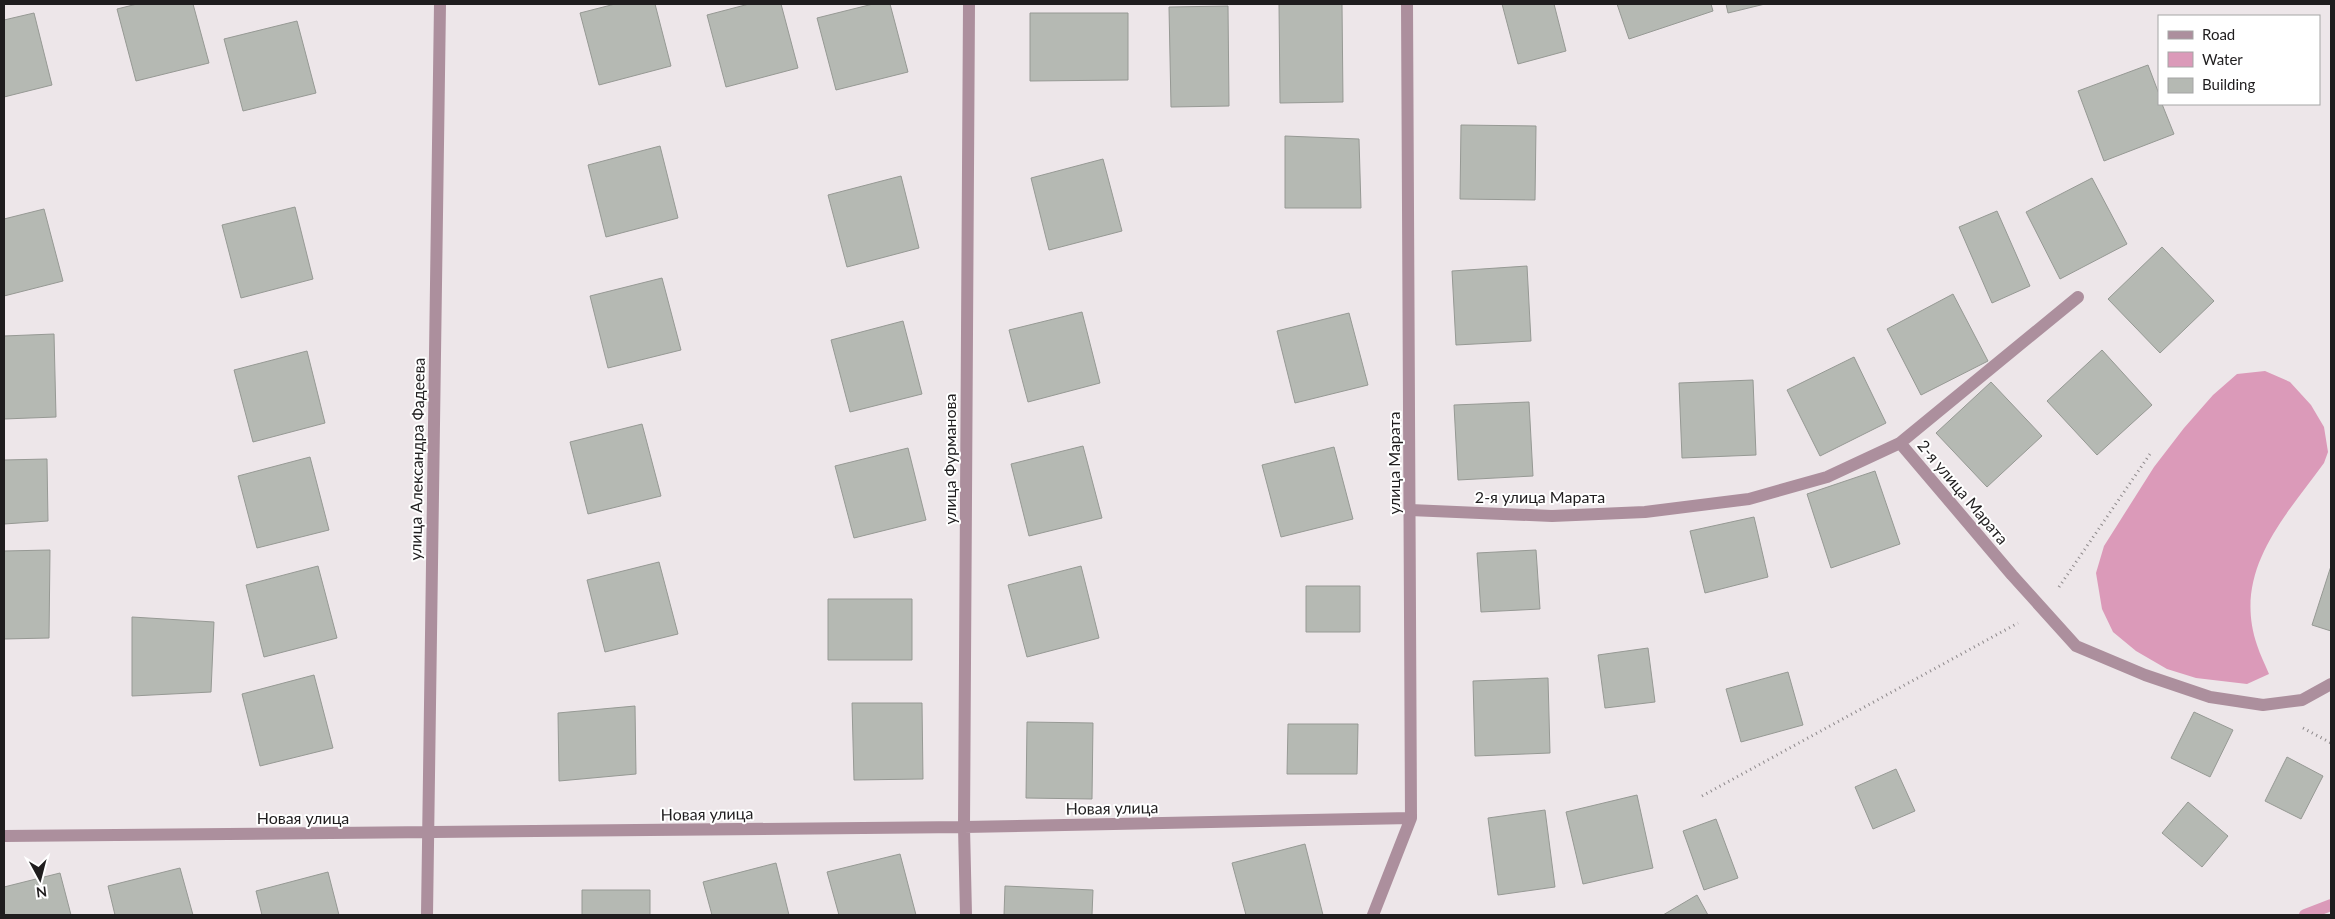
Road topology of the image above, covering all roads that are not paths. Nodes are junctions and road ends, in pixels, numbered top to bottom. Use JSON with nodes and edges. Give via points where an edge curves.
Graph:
{"nodes":[{"id":1,"x":440,"y":4,"type":"edge"},
{"id":2,"x":969,"y":4,"type":"edge"},
{"id":3,"x":1407,"y":4,"type":"edge"},
{"id":4,"x":2078,"y":296,"type":"dead end"},
{"id":5,"x":1900,"y":443,"type":"junction"},
{"id":6,"x":1410,"y":510,"type":"junction"},
{"id":7,"x":2331,"y":684,"type":"edge"},
{"id":8,"x":1411,"y":818,"type":"junction"},
{"id":9,"x":964,"y":827,"type":"junction"},
{"id":10,"x":427,"y":833,"type":"junction"},
{"id":11,"x":4,"y":836,"type":"edge"},
{"id":12,"x":427,"y":915,"type":"edge"},
{"id":13,"x":966,"y":915,"type":"edge"},
{"id":14,"x":1373,"y":915,"type":"edge"}],
"edges":[{"from":1,"to":10,"type":"street","name":"улица Александра Фадеева"},
{"from":2,"to":9,"type":"street","name":"улица Фурманова"},
{"from":3,"to":6,"type":"street","name":"улица Марата"},
{"from":4,"to":5,"type":"street"},
{"from":5,"to":6,"type":"street","name":"2-я улица Марата","via":[[1827,477],[1749,499],[1645,512],[1552,516]]},
{"from":5,"to":7,"type":"street","name":"2-я улица Марата","via":[[2005,568],[2076,646],[2145,675],[2210,697],[2263,704],[2302,700]]},
{"from":6,"to":8,"type":"street","name":"улица Марата"},
{"from":8,"to":9,"type":"street","name":"Новая улица"},
{"from":8,"to":14,"type":"street","name":"улица Марата"},
{"from":9,"to":10,"type":"street","name":"Новая улица"},
{"from":9,"to":13,"type":"street","name":"улица Фурманова"},
{"from":10,"to":11,"type":"street","name":"Новая улица"},
{"from":10,"to":12,"type":"street","name":"улица Александра Фадеева"}]}
